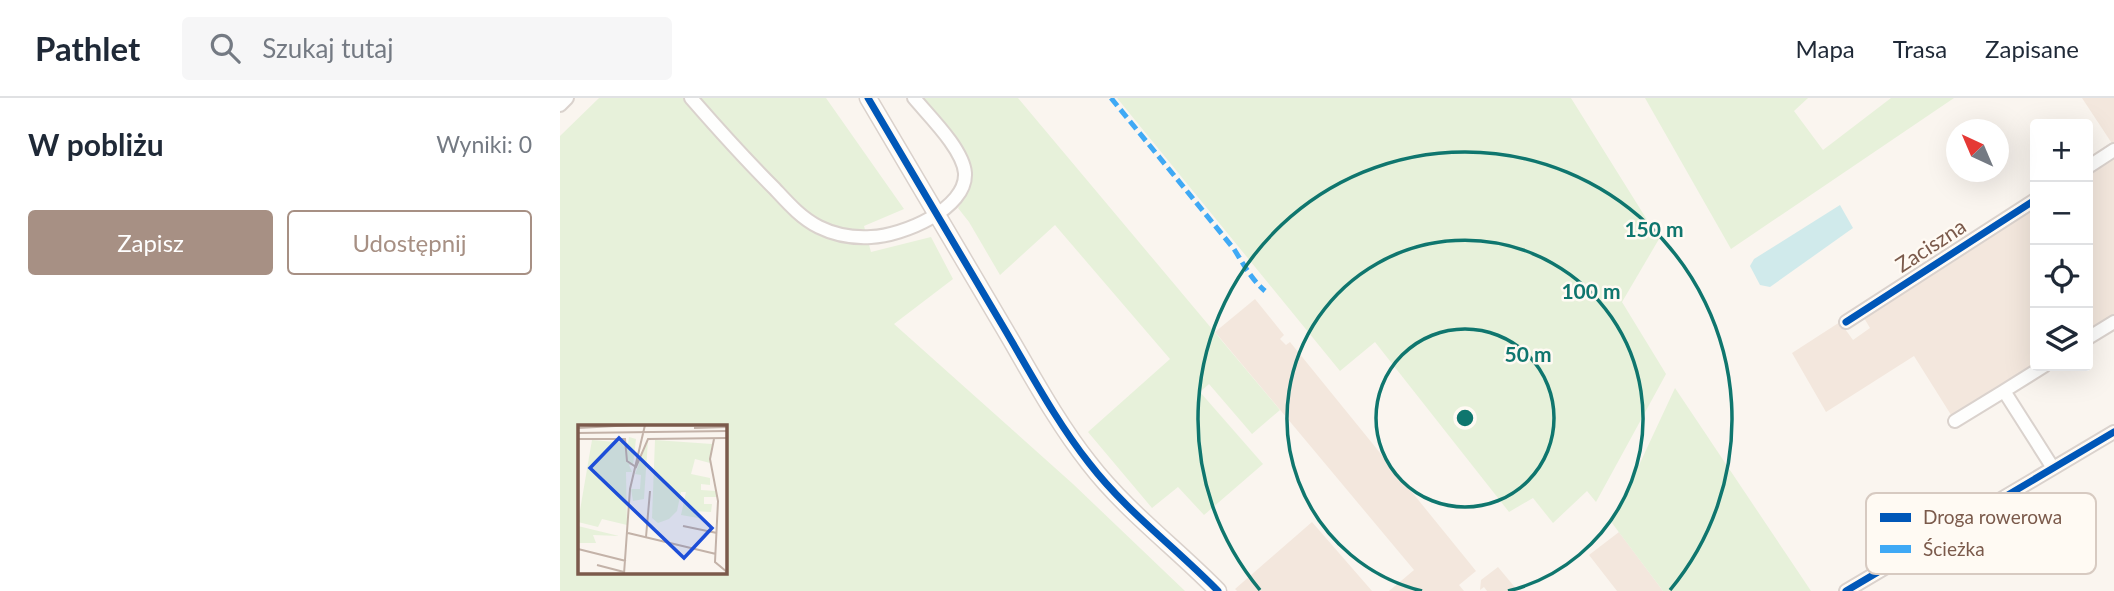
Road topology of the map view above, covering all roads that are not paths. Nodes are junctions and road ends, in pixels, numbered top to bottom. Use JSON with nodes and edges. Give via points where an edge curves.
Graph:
{"nodes":[{"id":1,"x":567,"y":98,"type":"edge"},
{"id":2,"x":691,"y":98,"type":"edge"},
{"id":3,"x":868,"y":98,"type":"edge"},
{"id":4,"x":915,"y":98,"type":"edge"},
{"id":5,"x":560,"y":105,"type":"edge"},
{"id":6,"x":2114,"y":150,"type":"edge"},
{"id":7,"x":2093,"y":164,"type":"edge"},
{"id":8,"x":2030,"y":203,"type":"edge"},
{"id":9,"x":937,"y":213,"type":"junction"},
{"id":10,"x":2114,"y":321,"type":"edge"},
{"id":11,"x":1846,"y":323,"type":"dead end"},
{"id":12,"x":2093,"y":335,"type":"edge"},
{"id":13,"x":2035,"y":371,"type":"edge"},
{"id":14,"x":2004,"y":391,"type":"junction"},
{"id":15,"x":1955,"y":421,"type":"dead end"},
{"id":16,"x":2114,"y":432,"type":"edge"},
{"id":17,"x":2053,"y":468,"type":"junction"},
{"id":18,"x":2011,"y":493,"type":"edge"},
{"id":19,"x":1875,"y":574,"type":"edge"},
{"id":20,"x":1218,"y":591,"type":"edge"},
{"id":21,"x":1846,"y":591,"type":"edge"}],
"edges":[{"from":1,"to":5,"type":"street"},
{"from":2,"to":9,"type":"street","via":[[797,212],[819,227],[847,236],[875,237],[905,230]]},
{"from":3,"to":9,"type":"street"},
{"from":4,"to":9,"type":"street","via":[[964,165],[962,189]]},
{"from":6,"to":7,"type":"street"},
{"from":8,"to":11,"type":"street","name":"Zaciszna"},
{"from":9,"to":20,"type":"street","via":[[1077,448],[1130,508]]},
{"from":10,"to":12,"type":"street"},
{"from":13,"to":14,"type":"street"},
{"from":14,"to":15,"type":"street"},
{"from":14,"to":17,"type":"street"},
{"from":16,"to":17,"type":"street"},
{"from":17,"to":18,"type":"street"},
{"from":19,"to":21,"type":"street"}]}
